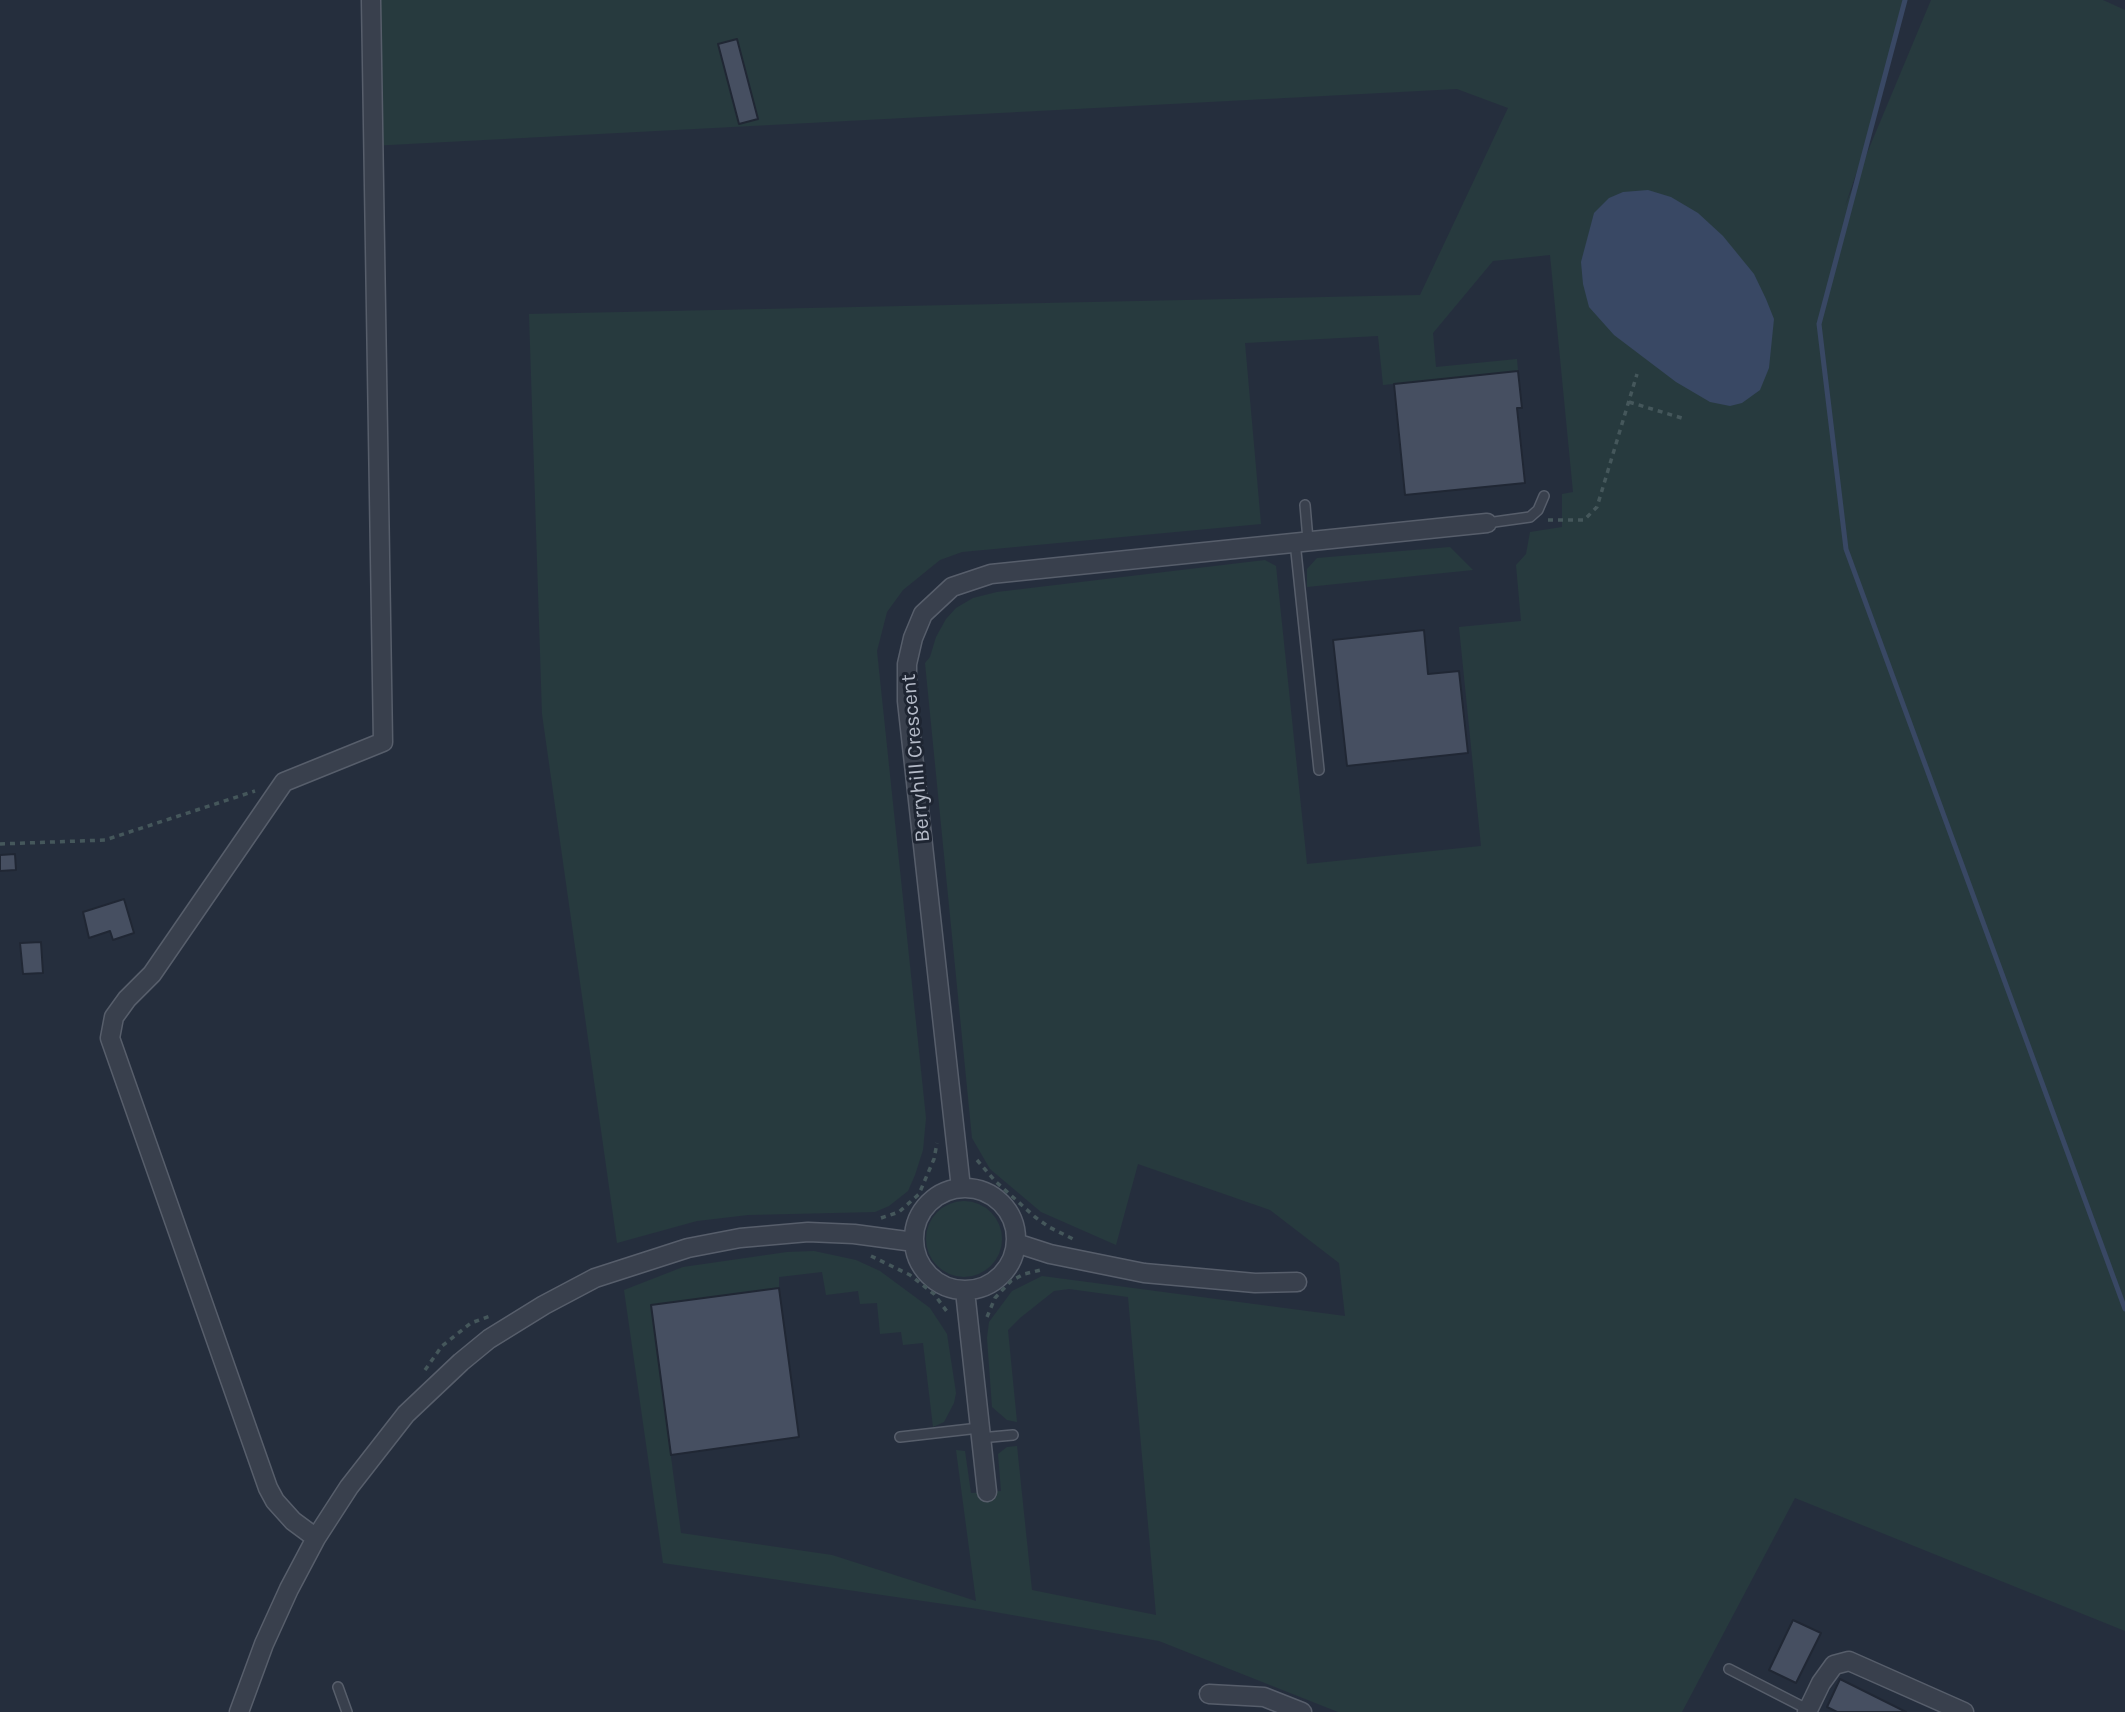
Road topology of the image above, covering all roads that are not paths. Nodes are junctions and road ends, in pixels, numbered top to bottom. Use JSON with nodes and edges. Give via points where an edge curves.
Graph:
{"nodes":[{"id":1,"x":371,"y":0,"type":"edge"},
{"id":2,"x":1544,"y":496,"type":"dead end"},
{"id":3,"x":1305,"y":505,"type":"dead end"},
{"id":4,"x":1487,"y":523,"type":"joint"},
{"id":5,"x":1302,"y":541,"type":"junction"},
{"id":6,"x":1319,"y":770,"type":"dead end"},
{"id":7,"x":961,"y":1188,"type":"junction"},
{"id":8,"x":914,"y":1242,"type":"junction"},
{"id":9,"x":1016,"y":1243,"type":"junction"},
{"id":10,"x":1297,"y":1282,"type":"dead end"},
{"id":11,"x":965,"y":1291,"type":"junction"},
{"id":12,"x":980,"y":1433,"type":"junction"},
{"id":13,"x":1013,"y":1435,"type":"dead end"},
{"id":14,"x":900,"y":1437,"type":"dead end"},
{"id":15,"x":986,"y":1492,"type":"dead end"},
{"id":16,"x":316,"y":1538,"type":"junction"},
{"id":17,"x":1729,"y":1669,"type":"dead end"},
{"id":18,"x":338,"y":1687,"type":"dead end"},
{"id":19,"x":1209,"y":1694,"type":"dead end"},
{"id":20,"x":1808,"y":1711,"type":"edge"},
{"id":21,"x":239,"y":1712,"type":"edge"},
{"id":22,"x":347,"y":1712,"type":"edge"},
{"id":23,"x":1302,"y":1712,"type":"edge"},
{"id":24,"x":1964,"y":1712,"type":"edge"}],
"edges":[{"from":1,"to":16,"type":"street","via":[[383,742],[284,782],[152,974],[114,1017],[110,1038],[268,1488],[293,1521]]},
{"from":2,"to":4,"type":"lane","via":[[1538,510],[1525,519]]},
{"from":3,"to":5,"type":"lane"},
{"from":4,"to":5,"type":"street","name":"Berryhill Crescent"},
{"from":5,"to":6,"type":"lane"},
{"from":5,"to":7,"type":"street","name":"Berryhill Crescent","via":[[991,574],[952,587],[923,614],[908,664],[908,701]]},
{"from":7,"to":8,"type":"street","via":[[946,1192],[928,1206],[916,1226]]},
{"from":7,"to":9,"type":"street","via":[[995,1197],[1015,1226]]},
{"from":8,"to":11,"type":"street","via":[[917,1257],[936,1281]]},
{"from":8,"to":16,"type":"street","via":[[831,1233],[763,1235],[688,1248],[595,1278],[516,1321],[461,1362],[383,1441]]},
{"from":9,"to":10,"type":"street","via":[[1144,1273]]},
{"from":9,"to":11,"type":"street","via":[[1009,1265],[994,1282]]},
{"from":11,"to":12,"type":"street"},
{"from":12,"to":13,"type":"lane"},
{"from":12,"to":14,"type":"lane"},
{"from":12,"to":15,"type":"street"},
{"from":16,"to":21,"type":"street","via":[[279,1611]]},
{"from":17,"to":20,"type":"lane"},
{"from":18,"to":22,"type":"lane"},
{"from":19,"to":23,"type":"street","via":[[1264,1697]]},
{"from":20,"to":24,"type":"street","via":[[1834,1665],[1849,1661]]}]}
